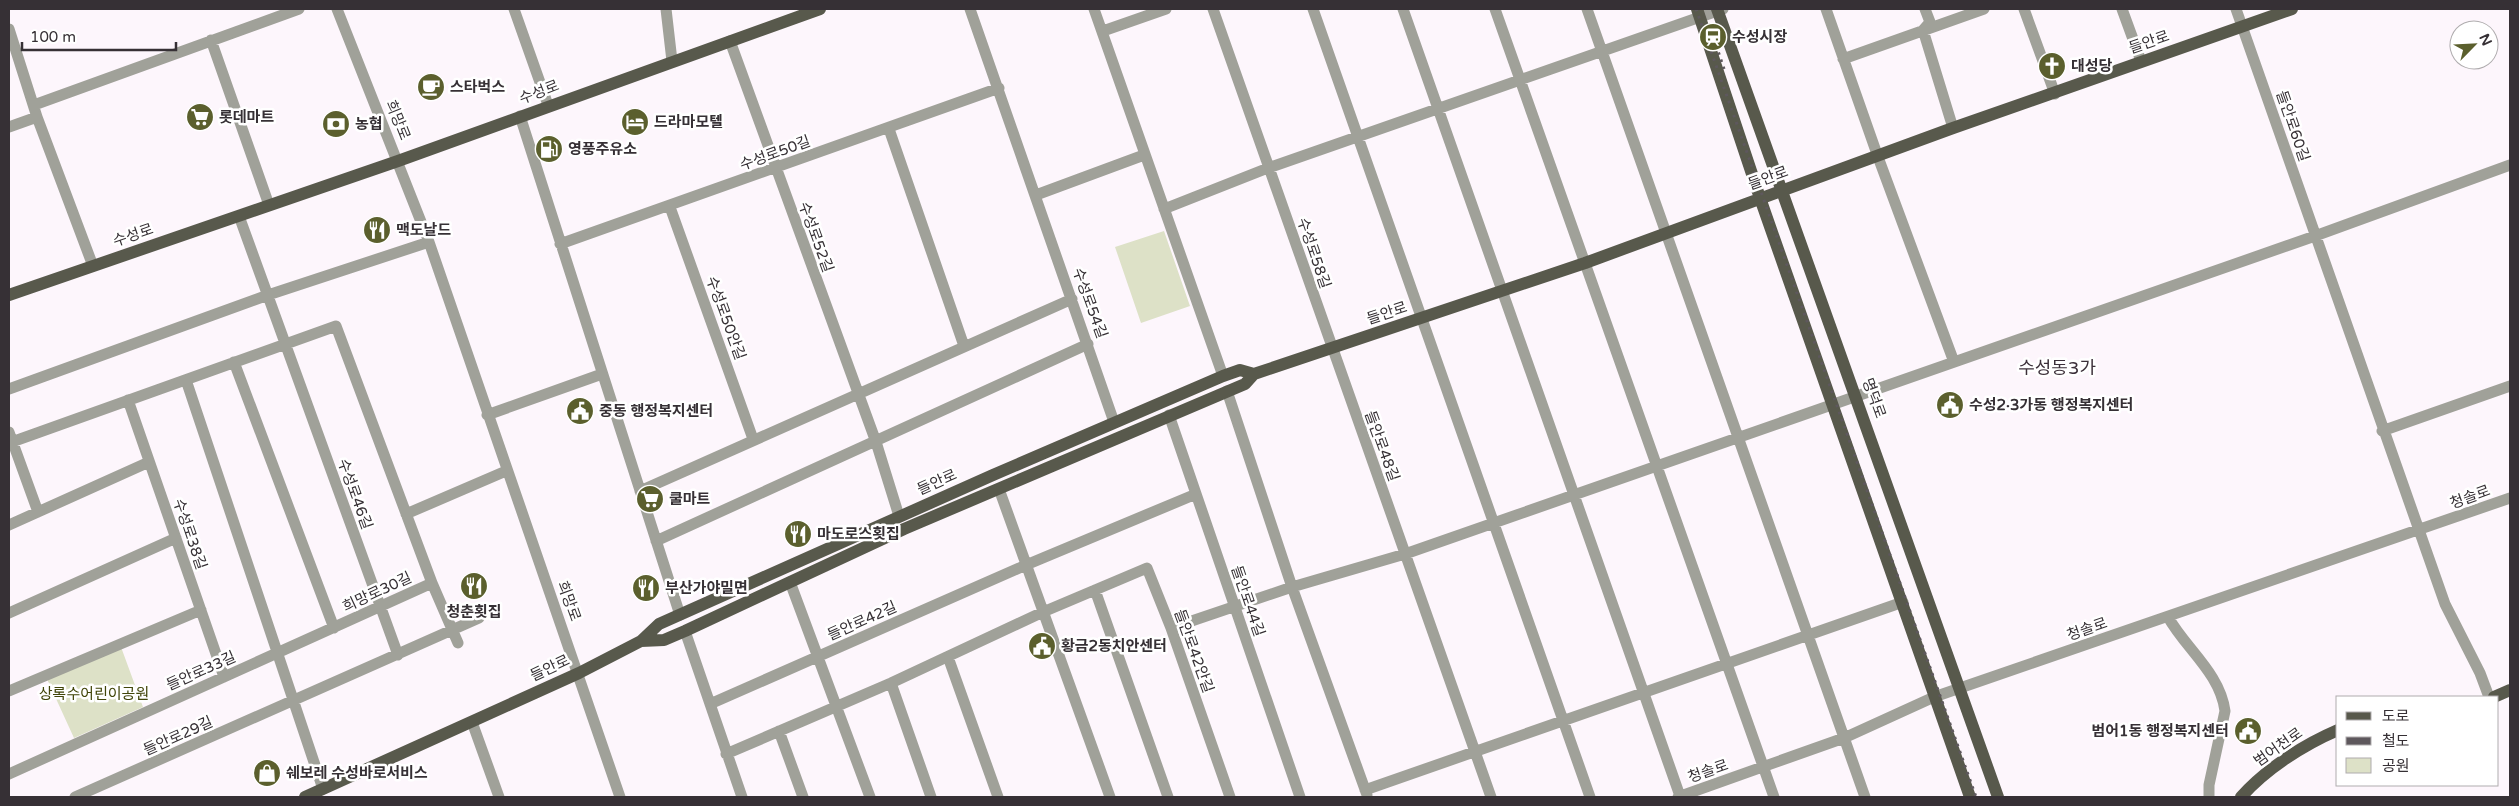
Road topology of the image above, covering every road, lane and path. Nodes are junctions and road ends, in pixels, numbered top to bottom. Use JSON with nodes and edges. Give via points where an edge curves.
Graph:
{"nodes":[{"id":1,"x":300,"y":9,"type":"edge"},
{"id":2,"x":337,"y":9,"type":"edge"},
{"id":3,"x":514,"y":9,"type":"edge"},
{"id":4,"x":666,"y":9,"type":"edge"},
{"id":5,"x":820,"y":9,"type":"edge"},
{"id":6,"x":970,"y":9,"type":"edge"},
{"id":7,"x":1094,"y":9,"type":"edge"},
{"id":8,"x":1166,"y":9,"type":"edge"},
{"id":9,"x":1213,"y":9,"type":"edge"},
{"id":10,"x":1312,"y":9,"type":"edge"},
{"id":11,"x":1403,"y":9,"type":"edge"},
{"id":12,"x":1495,"y":9,"type":"edge"},
{"id":13,"x":1587,"y":9,"type":"edge"},
{"id":14,"x":1719,"y":9,"type":"edge"},
{"id":15,"x":1826,"y":9,"type":"edge"},
{"id":16,"x":1925,"y":9,"type":"edge"},
{"id":17,"x":1984,"y":9,"type":"edge"},
{"id":18,"x":2024,"y":9,"type":"edge"},
{"id":19,"x":2122,"y":9,"type":"edge"},
{"id":20,"x":2236,"y":9,"type":"edge"},
{"id":21,"x":2292,"y":9,"type":"edge"},
{"id":22,"x":1698,"y":13,"type":"edge"},
{"id":23,"x":2242,"y":27,"type":"junction"},
{"id":24,"x":9,"y":29,"type":"edge"},
{"id":25,"x":1923,"y":30,"type":"junction"},
{"id":26,"x":1103,"y":31,"type":"junction"},
{"id":27,"x":210,"y":40,"type":"junction"},
{"id":28,"x":730,"y":41,"type":"junction"},
{"id":29,"x":12,"y":47,"type":"edge"},
{"id":30,"x":1601,"y":50,"type":"junction"},
{"id":31,"x":1843,"y":59,"type":"junction"},
{"id":32,"x":672,"y":61,"type":"junction"},
{"id":33,"x":2141,"y":62,"type":"junction"},
{"id":34,"x":1520,"y":80,"type":"junction"},
{"id":35,"x":999,"y":88,"type":"junction"},
{"id":36,"x":2055,"y":94,"type":"junction"},
{"id":37,"x":34,"y":104,"type":"junction"},
{"id":38,"x":548,"y":105,"type":"junction"},
{"id":39,"x":1438,"y":108,"type":"junction"},
{"id":40,"x":520,"y":116,"type":"junction"},
{"id":41,"x":37,"y":117,"type":"junction"},
{"id":42,"x":9,"y":127,"type":"edge"},
{"id":43,"x":1953,"y":128,"type":"junction"},
{"id":44,"x":889,"y":129,"type":"junction"},
{"id":45,"x":1358,"y":136,"type":"junction"},
{"id":46,"x":1144,"y":155,"type":"junction"},
{"id":47,"x":1878,"y":157,"type":"junction"},
{"id":48,"x":398,"y":161,"type":"junction"},
{"id":49,"x":2510,"y":165,"type":"edge"},
{"id":50,"x":1268,"y":168,"type":"junction"},
{"id":51,"x":776,"y":169,"type":"junction"},
{"id":52,"x":1783,"y":190,"type":"junction"},
{"id":53,"x":1036,"y":195,"type":"junction"},
{"id":54,"x":1760,"y":198,"type":"junction"},
{"id":55,"x":269,"y":206,"type":"junction"},
{"id":56,"x":670,"y":207,"type":"junction"},
{"id":57,"x":1164,"y":210,"type":"junction"},
{"id":58,"x":239,"y":216,"type":"junction"},
{"id":59,"x":1664,"y":234,"type":"junction"},
{"id":60,"x":2315,"y":236,"type":"junction"},
{"id":61,"x":429,"y":242,"type":"junction"},
{"id":62,"x":560,"y":244,"type":"junction"},
{"id":63,"x":1584,"y":263,"type":"junction"},
{"id":64,"x":93,"y":266,"type":"junction"},
{"id":65,"x":1501,"y":291,"type":"junction"},
{"id":66,"x":9,"y":295,"type":"edge"},
{"id":67,"x":268,"y":295,"type":"junction"},
{"id":68,"x":1072,"y":299,"type":"junction"},
{"id":69,"x":1422,"y":318,"type":"junction"},
{"id":70,"x":285,"y":344,"type":"junction"},
{"id":71,"x":1088,"y":344,"type":"junction"},
{"id":72,"x":964,"y":346,"type":"junction"},
{"id":73,"x":1331,"y":348,"type":"junction"},
{"id":74,"x":234,"y":362,"type":"junction"},
{"id":75,"x":1954,"y":362,"type":"junction"},
{"id":76,"x":602,"y":374,"type":"junction"},
{"id":77,"x":1254,"y":374,"type":"junction"},
{"id":78,"x":1223,"y":376,"type":"junction"},
{"id":79,"x":186,"y":380,"type":"junction"},
{"id":80,"x":2510,"y":386,"type":"edge"},
{"id":81,"x":9,"y":389,"type":"edge"},
{"id":82,"x":1228,"y":391,"type":"junction"},
{"id":83,"x":857,"y":394,"type":"junction"},
{"id":84,"x":1856,"y":396,"type":"junction"},
{"id":85,"x":128,"y":400,"type":"junction"},
{"id":86,"x":1834,"y":404,"type":"junction"},
{"id":87,"x":1169,"y":415,"type":"junction"},
{"id":88,"x":487,"y":416,"type":"junction"},
{"id":89,"x":1114,"y":422,"type":"junction"},
{"id":90,"x":2382,"y":431,"type":"junction"},
{"id":91,"x":1737,"y":438,"type":"junction"},
{"id":92,"x":10,"y":439,"type":"edge"},
{"id":93,"x":753,"y":439,"type":"junction"},
{"id":94,"x":876,"y":442,"type":"junction"},
{"id":95,"x":149,"y":462,"type":"junction"},
{"id":96,"x":1656,"y":466,"type":"junction"},
{"id":97,"x":506,"y":471,"type":"junction"},
{"id":98,"x":999,"y":489,"type":"junction"},
{"id":99,"x":640,"y":491,"type":"junction"},
{"id":100,"x":1196,"y":494,"type":"junction"},
{"id":101,"x":1573,"y":496,"type":"junction"},
{"id":102,"x":2510,"y":498,"type":"edge"},
{"id":103,"x":38,"y":512,"type":"junction"},
{"id":104,"x":406,"y":514,"type":"junction"},
{"id":105,"x":899,"y":516,"type":"junction"},
{"id":106,"x":1494,"y":523,"type":"junction"},
{"id":107,"x":9,"y":526,"type":"edge"},
{"id":108,"x":2418,"y":531,"type":"junction"},
{"id":109,"x":176,"y":538,"type":"junction"},
{"id":110,"x":656,"y":541,"type":"junction"},
{"id":111,"x":1405,"y":554,"type":"junction"},
{"id":112,"x":1026,"y":565,"type":"junction"},
{"id":113,"x":790,"y":582,"type":"junction"},
{"id":114,"x":432,"y":583,"type":"junction"},
{"id":115,"x":1292,"y":587,"type":"junction"},
{"id":116,"x":1095,"y":590,"type":"junction"},
{"id":117,"x":1903,"y":602,"type":"junction"},
{"id":118,"x":380,"y":607,"type":"junction"},
{"id":119,"x":1235,"y":607,"type":"junction"},
{"id":120,"x":201,"y":610,"type":"junction"},
{"id":121,"x":1043,"y":612,"type":"junction"},
{"id":122,"x":9,"y":613,"type":"edge"},
{"id":123,"x":680,"y":615,"type":"junction"},
{"id":124,"x":2168,"y":617,"type":"junction"},
{"id":125,"x":479,"y":618,"type":"dead end"},
{"id":126,"x":334,"y":628,"type":"junction"},
{"id":127,"x":1170,"y":628,"type":"junction"},
{"id":128,"x":452,"y":630,"type":"junction"},
{"id":129,"x":685,"y":631,"type":"junction"},
{"id":130,"x":1807,"y":636,"type":"junction"},
{"id":131,"x":641,"y":641,"type":"junction"},
{"id":132,"x":458,"y":643,"type":"dead end"},
{"id":133,"x":277,"y":653,"type":"junction"},
{"id":134,"x":398,"y":655,"type":"junction"},
{"id":135,"x":818,"y":657,"type":"junction"},
{"id":136,"x":948,"y":657,"type":"junction"},
{"id":137,"x":1727,"y":664,"type":"junction"},
{"id":138,"x":579,"y":673,"type":"junction"},
{"id":139,"x":224,"y":677,"type":"junction"},
{"id":140,"x":891,"y":683,"type":"junction"},
{"id":141,"x":1961,"y":688,"type":"junction"},
{"id":142,"x":2510,"y":690,"type":"edge"},
{"id":143,"x":9,"y":691,"type":"edge"},
{"id":144,"x":1643,"y":693,"type":"junction"},
{"id":145,"x":2489,"y":696,"type":"edge"},
{"id":146,"x":2496,"y":696,"type":"edge"},
{"id":147,"x":1934,"y":697,"type":"junction"},
{"id":148,"x":293,"y":701,"type":"junction"},
{"id":149,"x":710,"y":704,"type":"junction"},
{"id":150,"x":835,"y":706,"type":"junction"},
{"id":151,"x":472,"y":722,"type":"junction"},
{"id":152,"x":1563,"y":722,"type":"junction"},
{"id":153,"x":779,"y":731,"type":"junction"},
{"id":154,"x":2336,"y":731,"type":"edge"},
{"id":155,"x":1844,"y":738,"type":"junction"},
{"id":156,"x":1475,"y":753,"type":"junction"},
{"id":157,"x":726,"y":754,"type":"junction"},
{"id":158,"x":1763,"y":767,"type":"junction"},
{"id":159,"x":9,"y":774,"type":"edge"},
{"id":160,"x":323,"y":789,"type":"junction"},
{"id":161,"x":1366,"y":794,"type":"edge"},
{"id":162,"x":75,"y":797,"type":"edge"},
{"id":163,"x":305,"y":797,"type":"edge"},
{"id":164,"x":499,"y":797,"type":"edge"},
{"id":165,"x":620,"y":797,"type":"edge"},
{"id":166,"x":742,"y":797,"type":"edge"},
{"id":167,"x":803,"y":797,"type":"edge"},
{"id":168,"x":870,"y":797,"type":"edge"},
{"id":169,"x":931,"y":797,"type":"edge"},
{"id":170,"x":998,"y":797,"type":"edge"},
{"id":171,"x":1110,"y":797,"type":"edge"},
{"id":172,"x":1168,"y":797,"type":"edge"},
{"id":173,"x":1230,"y":797,"type":"edge"},
{"id":174,"x":1300,"y":797,"type":"edge"},
{"id":175,"x":1491,"y":797,"type":"edge"},
{"id":176,"x":1590,"y":797,"type":"edge"},
{"id":177,"x":1679,"y":797,"type":"edge"},
{"id":178,"x":1774,"y":797,"type":"edge"},
{"id":179,"x":1865,"y":797,"type":"edge"},
{"id":180,"x":1970,"y":797,"type":"edge"},
{"id":181,"x":1998,"y":797,"type":"edge"},
{"id":182,"x":2209,"y":797,"type":"edge"},
{"id":183,"x":2240,"y":797,"type":"edge"}],
"edges":[{"from":1,"to":27,"type":"street"},
{"from":2,"to":48,"type":"street","name":"희망로"},
{"from":3,"to":38,"type":"street"},
{"from":4,"to":32,"type":"street"},
{"from":5,"to":28,"type":"main road","name":"수성로"},
{"from":6,"to":35,"type":"street","name":"수성로54길"},
{"from":7,"to":26,"type":"street"},
{"from":8,"to":26,"type":"street"},
{"from":9,"to":50,"type":"street","name":"수성로58길"},
{"from":10,"to":45,"type":"street"},
{"from":11,"to":39,"type":"street"},
{"from":12,"to":34,"type":"street"},
{"from":13,"to":30,"type":"street"},
{"from":14,"to":22,"type":"street","name":"명덕로"},
{"from":14,"to":52,"type":"main road","name":"명덕로"},
{"from":15,"to":31,"type":"street"},
{"from":16,"to":25,"type":"street","via":[[1930,22]]},
{"from":17,"to":25,"type":"street"},
{"from":18,"to":36,"type":"street"},
{"from":19,"to":33,"type":"street"},
{"from":20,"to":23,"type":"street","name":"들안로60길"},
{"from":21,"to":23,"type":"main road","name":"들안로"},
{"from":22,"to":30,"type":"street","name":"명덕로"},
{"from":22,"to":54,"type":"main road"},
{"from":23,"to":33,"type":"main road","name":"들안로"},
{"from":23,"to":60,"type":"street","name":"들안로60길"},
{"from":24,"to":29,"type":"street"},
{"from":25,"to":31,"type":"street"},
{"from":25,"to":43,"type":"street"},
{"from":26,"to":46,"type":"street"},
{"from":27,"to":37,"type":"street"},
{"from":27,"to":55,"type":"street"},
{"from":28,"to":32,"type":"main road","name":"수성로"},
{"from":28,"to":51,"type":"street","name":"수성로52길"},
{"from":29,"to":37,"type":"street"},
{"from":30,"to":34,"type":"street","name":"명덕로"},
{"from":30,"to":59,"type":"street"},
{"from":31,"to":47,"type":"street"},
{"from":32,"to":38,"type":"main road","name":"수성로"},
{"from":33,"to":36,"type":"main road","name":"들안로"},
{"from":34,"to":39,"type":"street","name":"명덕로"},
{"from":34,"to":63,"type":"street"},
{"from":35,"to":44,"type":"street","name":"수성로50길"},
{"from":35,"to":53,"type":"street","name":"수성로54길"},
{"from":36,"to":43,"type":"main road","name":"들안로"},
{"from":37,"to":41,"type":"street"},
{"from":38,"to":40,"type":"main road","name":"수성로"},
{"from":39,"to":45,"type":"street","name":"명덕로"},
{"from":39,"to":65,"type":"street"},
{"from":40,"to":48,"type":"main road","name":"수성로"},
{"from":40,"to":62,"type":"street"},
{"from":41,"to":42,"type":"street"},
{"from":41,"to":64,"type":"street"},
{"from":43,"to":47,"type":"main road","name":"들안로"},
{"from":44,"to":51,"type":"street","name":"수성로50길"},
{"from":44,"to":72,"type":"street"},
{"from":45,"to":50,"type":"street"},
{"from":45,"to":69,"type":"street"},
{"from":46,"to":53,"type":"street"},
{"from":46,"to":57,"type":"street"},
{"from":47,"to":52,"type":"main road","name":"들안로"},
{"from":47,"to":75,"type":"street"},
{"from":48,"to":55,"type":"main road","name":"수성로"},
{"from":48,"to":61,"type":"street","name":"희망로"},
{"from":49,"to":60,"type":"street"},
{"from":50,"to":57,"type":"street"},
{"from":50,"to":73,"type":"street","name":"수성로58길"},
{"from":51,"to":56,"type":"street","name":"수성로50길"},
{"from":51,"to":83,"type":"street","name":"수성로52길"},
{"from":52,"to":54,"type":"main road","name":"들안로"},
{"from":52,"to":84,"type":"main road","name":"명덕로"},
{"from":53,"to":68,"type":"street","name":"수성로54길"},
{"from":54,"to":59,"type":"main road","name":"들안로"},
{"from":54,"to":86,"type":"main road"},
{"from":55,"to":58,"type":"main road","name":"수성로"},
{"from":56,"to":62,"type":"street","name":"수성로50길"},
{"from":56,"to":93,"type":"street","name":"수성로50안길"},
{"from":57,"to":78,"type":"street"},
{"from":58,"to":64,"type":"main road","name":"수성로"},
{"from":58,"to":67,"type":"street","name":"수성로46길"},
{"from":59,"to":63,"type":"main road","name":"들안로"},
{"from":59,"to":91,"type":"street"},
{"from":60,"to":75,"type":"street"},
{"from":60,"to":90,"type":"street","name":"들안로60길"},
{"from":61,"to":67,"type":"street"},
{"from":61,"to":88,"type":"street","name":"희망로"},
{"from":62,"to":76,"type":"street"},
{"from":63,"to":65,"type":"main road","name":"들안로"},
{"from":63,"to":96,"type":"street"},
{"from":64,"to":66,"type":"main road","name":"수성로"},
{"from":65,"to":69,"type":"main road","name":"들안로"},
{"from":65,"to":101,"type":"street"},
{"from":67,"to":70,"type":"street","name":"수성로46길"},
{"from":67,"to":81,"type":"street"},
{"from":68,"to":71,"type":"street","name":"수성로54길"},
{"from":68,"to":72,"type":"street"},
{"from":69,"to":73,"type":"main road","name":"들안로"},
{"from":69,"to":106,"type":"street"},
{"from":70,"to":74,"type":"street"},
{"from":70,"to":104,"type":"street","via":[[336,326]]},
{"from":70,"to":118,"type":"street","name":"수성로46길"},
{"from":71,"to":89,"type":"street","name":"수성로54길"},
{"from":71,"to":94,"type":"street"},
{"from":72,"to":83,"type":"street"},
{"from":73,"to":77,"type":"main road","name":"들안로"},
{"from":73,"to":111,"type":"street","name":"들안로48길"},
{"from":74,"to":79,"type":"street"},
{"from":74,"to":126,"type":"street"},
{"from":75,"to":84,"type":"street"},
{"from":76,"to":88,"type":"street"},
{"from":76,"to":99,"type":"street"},
{"from":77,"to":78,"type":"main road","name":"들안로","via":[[1240,370]]},
{"from":77,"to":82,"type":"main road","name":"들안로","via":[[1245,384]]},
{"from":78,"to":89,"type":"main road","name":"들안로"},
{"from":79,"to":85,"type":"street"},
{"from":79,"to":133,"type":"street"},
{"from":80,"to":90,"type":"street"},
{"from":82,"to":87,"type":"main road","name":"들안로"},
{"from":82,"to":115,"type":"street"},
{"from":83,"to":93,"type":"street"},
{"from":83,"to":94,"type":"street","name":"수성로52길"},
{"from":84,"to":86,"type":"street"},
{"from":84,"to":141,"type":"main road","name":"명덕로"},
{"from":85,"to":92,"type":"street"},
{"from":85,"to":95,"type":"street","name":"수성로38길"},
{"from":86,"to":91,"type":"street"},
{"from":86,"to":117,"type":"main road"},
{"from":87,"to":98,"type":"main road","name":"들안로"},
{"from":87,"to":100,"type":"street","name":"들안로44길"},
{"from":88,"to":97,"type":"street","name":"희망로"},
{"from":89,"to":105,"type":"main road","name":"들안로"},
{"from":90,"to":108,"type":"street","name":"들안로60길"},
{"from":91,"to":96,"type":"street"},
{"from":91,"to":130,"type":"street"},
{"from":92,"to":103,"type":"street"},
{"from":93,"to":99,"type":"street"},
{"from":94,"to":105,"type":"street","name":"수성로52길"},
{"from":94,"to":110,"type":"street"},
{"from":95,"to":103,"type":"street"},
{"from":95,"to":109,"type":"street","name":"수성로38길"},
{"from":96,"to":101,"type":"street"},
{"from":96,"to":137,"type":"street"},
{"from":97,"to":104,"type":"street"},
{"from":97,"to":138,"type":"street","name":"희망로"},
{"from":98,"to":112,"type":"street"},
{"from":98,"to":113,"type":"main road","name":"들안로"},
{"from":99,"to":110,"type":"street"},
{"from":100,"to":112,"type":"street","name":"들안로42길"},
{"from":100,"to":119,"type":"street","name":"들안로44길"},
{"from":101,"to":106,"type":"street"},
{"from":101,"to":144,"type":"street"},
{"from":102,"to":108,"type":"street","name":"청솔로"},
{"from":103,"to":107,"type":"street"},
{"from":104,"to":114,"type":"street","name":"희망로30길"},
{"from":105,"to":123,"type":"main road","name":"들안로"},
{"from":106,"to":111,"type":"street"},
{"from":106,"to":152,"type":"street"},
{"from":108,"to":124,"type":"street","name":"청솔로"},
{"from":108,"to":145,"type":"street","name":"들안로60길","via":[[2445,604]]},
{"from":109,"to":120,"type":"street","name":"수성로38길"},
{"from":109,"to":122,"type":"street"},
{"from":110,"to":123,"type":"street"},
{"from":111,"to":115,"type":"street"},
{"from":111,"to":156,"type":"street","name":"들안로48길"},
{"from":112,"to":121,"type":"street"},
{"from":112,"to":135,"type":"street","name":"들안로42길"},
{"from":113,"to":129,"type":"main road","name":"들안로"},
{"from":113,"to":135,"type":"street"},
{"from":114,"to":118,"type":"street","name":"희망로30길"},
{"from":114,"to":128,"type":"street"},
{"from":115,"to":119,"type":"street"},
{"from":115,"to":161,"type":"street"},
{"from":116,"to":121,"type":"street","name":"들안로42안길"},
{"from":116,"to":127,"type":"street","name":"들안로42안길","via":[[1147,568]]},
{"from":116,"to":172,"type":"street"},
{"from":117,"to":130,"type":"street"},
{"from":117,"to":147,"type":"main road"},
{"from":118,"to":126,"type":"street","name":"희망로30길"},
{"from":118,"to":134,"type":"street","name":"수성로46길"},
{"from":119,"to":127,"type":"street"},
{"from":119,"to":174,"type":"street","name":"들안로44길"},
{"from":120,"to":139,"type":"street","name":"수성로38길"},
{"from":120,"to":143,"type":"street"},
{"from":121,"to":136,"type":"street","name":"들안로42안길"},
{"from":121,"to":171,"type":"street"},
{"from":123,"to":131,"type":"main road","name":"들안로","via":[[659,624]]},
{"from":124,"to":141,"type":"street","name":"청솔로"},
{"from":124,"to":182,"type":"street","via":[[2211,674],[2224,703]]},
{"from":125,"to":128,"type":"street"},
{"from":126,"to":133,"type":"street","name":"희망로30길"},
{"from":127,"to":173,"type":"street","name":"들안로42안길"},
{"from":128,"to":132,"type":"street"},
{"from":128,"to":134,"type":"street"},
{"from":129,"to":131,"type":"main road","name":"들안로","via":[[664,640]]},
{"from":129,"to":149,"type":"street"},
{"from":130,"to":137,"type":"street"},
{"from":130,"to":155,"type":"street"},
{"from":131,"to":138,"type":"main road","name":"들안로"},
{"from":133,"to":139,"type":"street","name":"들안로33길"},
{"from":133,"to":148,"type":"street"},
{"from":134,"to":148,"type":"street"},
{"from":135,"to":149,"type":"street","name":"들안로42길"},
{"from":135,"to":150,"type":"street"},
{"from":136,"to":140,"type":"street","name":"들안로42안길"},
{"from":136,"to":170,"type":"street"},
{"from":137,"to":144,"type":"street"},
{"from":137,"to":158,"type":"street"},
{"from":138,"to":151,"type":"main road","name":"들안로"},
{"from":138,"to":165,"type":"street","name":"희망로"},
{"from":139,"to":159,"type":"street","name":"들안로33길"},
{"from":140,"to":150,"type":"street","name":"들안로42안길"},
{"from":140,"to":169,"type":"street"},
{"from":141,"to":147,"type":"street","name":"청솔로"},
{"from":141,"to":181,"type":"main road","name":"명덕로"},
{"from":142,"to":146,"type":"main road"},
{"from":144,"to":152,"type":"street"},
{"from":144,"to":177,"type":"street"},
{"from":147,"to":155,"type":"street","name":"청솔로"},
{"from":147,"to":180,"type":"main road"},
{"from":148,"to":160,"type":"street"},
{"from":148,"to":162,"type":"street","name":"들안로29길"},
{"from":149,"to":157,"type":"street"},
{"from":150,"to":153,"type":"street","name":"들안로42안길"},
{"from":150,"to":168,"type":"street"},
{"from":151,"to":160,"type":"main road","name":"들안로"},
{"from":151,"to":164,"type":"street"},
{"from":152,"to":156,"type":"street"},
{"from":152,"to":176,"type":"street"},
{"from":153,"to":157,"type":"street","name":"들안로42안길"},
{"from":153,"to":167,"type":"street"},
{"from":154,"to":183,"type":"main road","name":"범어천로","via":[[2306,746]]},
{"from":155,"to":158,"type":"street","name":"청솔로"},
{"from":155,"to":179,"type":"street"},
{"from":156,"to":161,"type":"street"},
{"from":156,"to":175,"type":"street","name":"들안로48길"},
{"from":157,"to":166,"type":"street"},
{"from":158,"to":177,"type":"street","name":"청솔로"},
{"from":158,"to":178,"type":"street"},
{"from":160,"to":163,"type":"main road","name":"들안로"}]}
